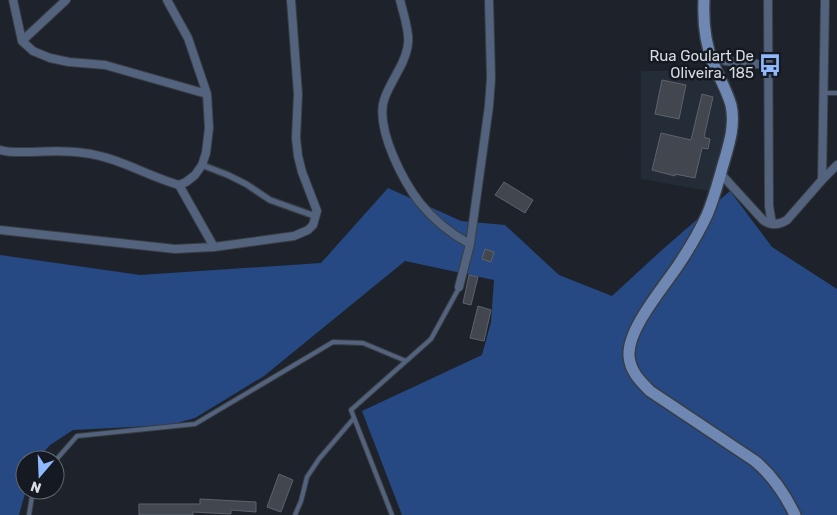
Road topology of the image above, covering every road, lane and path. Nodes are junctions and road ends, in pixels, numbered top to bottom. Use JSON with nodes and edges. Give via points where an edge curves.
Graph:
{"nodes":[{"id":1,"x":13,"y":0,"type":"edge"},
{"id":2,"x":66,"y":0,"type":"edge"},
{"id":3,"x":167,"y":0,"type":"edge"},
{"id":4,"x":291,"y":0,"type":"edge"},
{"id":5,"x":400,"y":0,"type":"edge"},
{"id":6,"x":489,"y":0,"type":"edge"},
{"id":7,"x":704,"y":0,"type":"edge"},
{"id":8,"x":768,"y":0,"type":"edge"},
{"id":9,"x":825,"y":0,"type":"edge"},
{"id":10,"x":22,"y":42,"type":"junction"},
{"id":11,"x":725,"y":60,"type":"dead end"},
{"id":12,"x":768,"y":65,"type":"junction"},
{"id":13,"x":824,"y":93,"type":"junction"},
{"id":14,"x":837,"y":93,"type":"edge"},
{"id":15,"x":207,"y":94,"type":"junction"},
{"id":16,"x":1,"y":150,"type":"edge"},
{"id":17,"x":202,"y":165,"type":"junction"},
{"id":18,"x":837,"y":165,"type":"edge"},
{"id":19,"x":720,"y":174,"type":"junction"},
{"id":20,"x":822,"y":180,"type":"junction"},
{"id":21,"x":178,"y":185,"type":"junction"},
{"id":22,"x":316,"y":214,"type":"junction"},
{"id":23,"x":772,"y":224,"type":"junction"},
{"id":24,"x":0,"y":230,"type":"edge"},
{"id":25,"x":470,"y":244,"type":"junction"},
{"id":26,"x":214,"y":247,"type":"junction"},
{"id":27,"x":460,"y":287,"type":"joint"},
{"id":28,"x":406,"y":361,"type":"junction"},
{"id":29,"x":354,"y":418,"type":"junction"},
{"id":30,"x":65,"y":450,"type":"edge"},
{"id":31,"x":31,"y":500,"type":"edge"},
{"id":32,"x":29,"y":515,"type":"edge"},
{"id":33,"x":294,"y":515,"type":"edge"},
{"id":34,"x":392,"y":515,"type":"edge"},
{"id":35,"x":795,"y":515,"type":"edge"}],
"edges":[{"from":1,"to":10,"type":"street"},
{"from":2,"to":10,"type":"street"},
{"from":3,"to":15,"type":"street","via":[[188,38]]},
{"from":4,"to":22,"type":"street","via":[[298,94],[296,147]]},
{"from":5,"to":25,"type":"street","via":[[409,44],[383,104],[384,128],[392,152],[420,204],[446,229]]},
{"from":6,"to":25,"type":"street","via":[[490,106]]},
{"from":7,"to":19,"type":"main road","via":[[706,39],[731,105],[731,138]]},
{"from":8,"to":12,"type":"street"},
{"from":9,"to":13,"type":"street"},
{"from":10,"to":15,"type":"street","via":[[50,58],[105,65]]},
{"from":11,"to":12,"type":"street"},
{"from":12,"to":23,"type":"street","via":[[769,206]]},
{"from":13,"to":14,"type":"lane"},
{"from":13,"to":20,"type":"street"},
{"from":15,"to":17,"type":"street","via":[[209,128]]},
{"from":16,"to":21,"type":"street","via":[[86,153],[138,168]]},
{"from":17,"to":21,"type":"street","via":[[186,182]]},
{"from":17,"to":22,"type":"street","via":[[246,184],[270,200]]},
{"from":18,"to":20,"type":"street"},
{"from":19,"to":23,"type":"street","via":[[763,220]]},
{"from":19,"to":35,"type":"main road","via":[[700,228],[640,320],[630,344],[629,358],[639,380],[650,391],[767,471]]},
{"from":20,"to":23,"type":"street","via":[[787,220]]},
{"from":21,"to":26,"type":"street"},
{"from":22,"to":26,"type":"street","via":[[308,230],[294,236]]},
{"from":24,"to":26,"type":"street","via":[[175,249]]},
{"from":25,"to":27,"type":"street"},
{"from":27,"to":28,"type":"lane","via":[[431,339]]},
{"from":28,"to":29,"type":"lane","via":[[351,410]]},
{"from":28,"to":30,"type":"lane","via":[[363,343],[332,342],[196,424],[78,436]]},
{"from":29,"to":33,"type":"lane","via":[[307,477]]},
{"from":29,"to":34,"type":"lane"},
{"from":31,"to":32,"type":"lane"}]}
